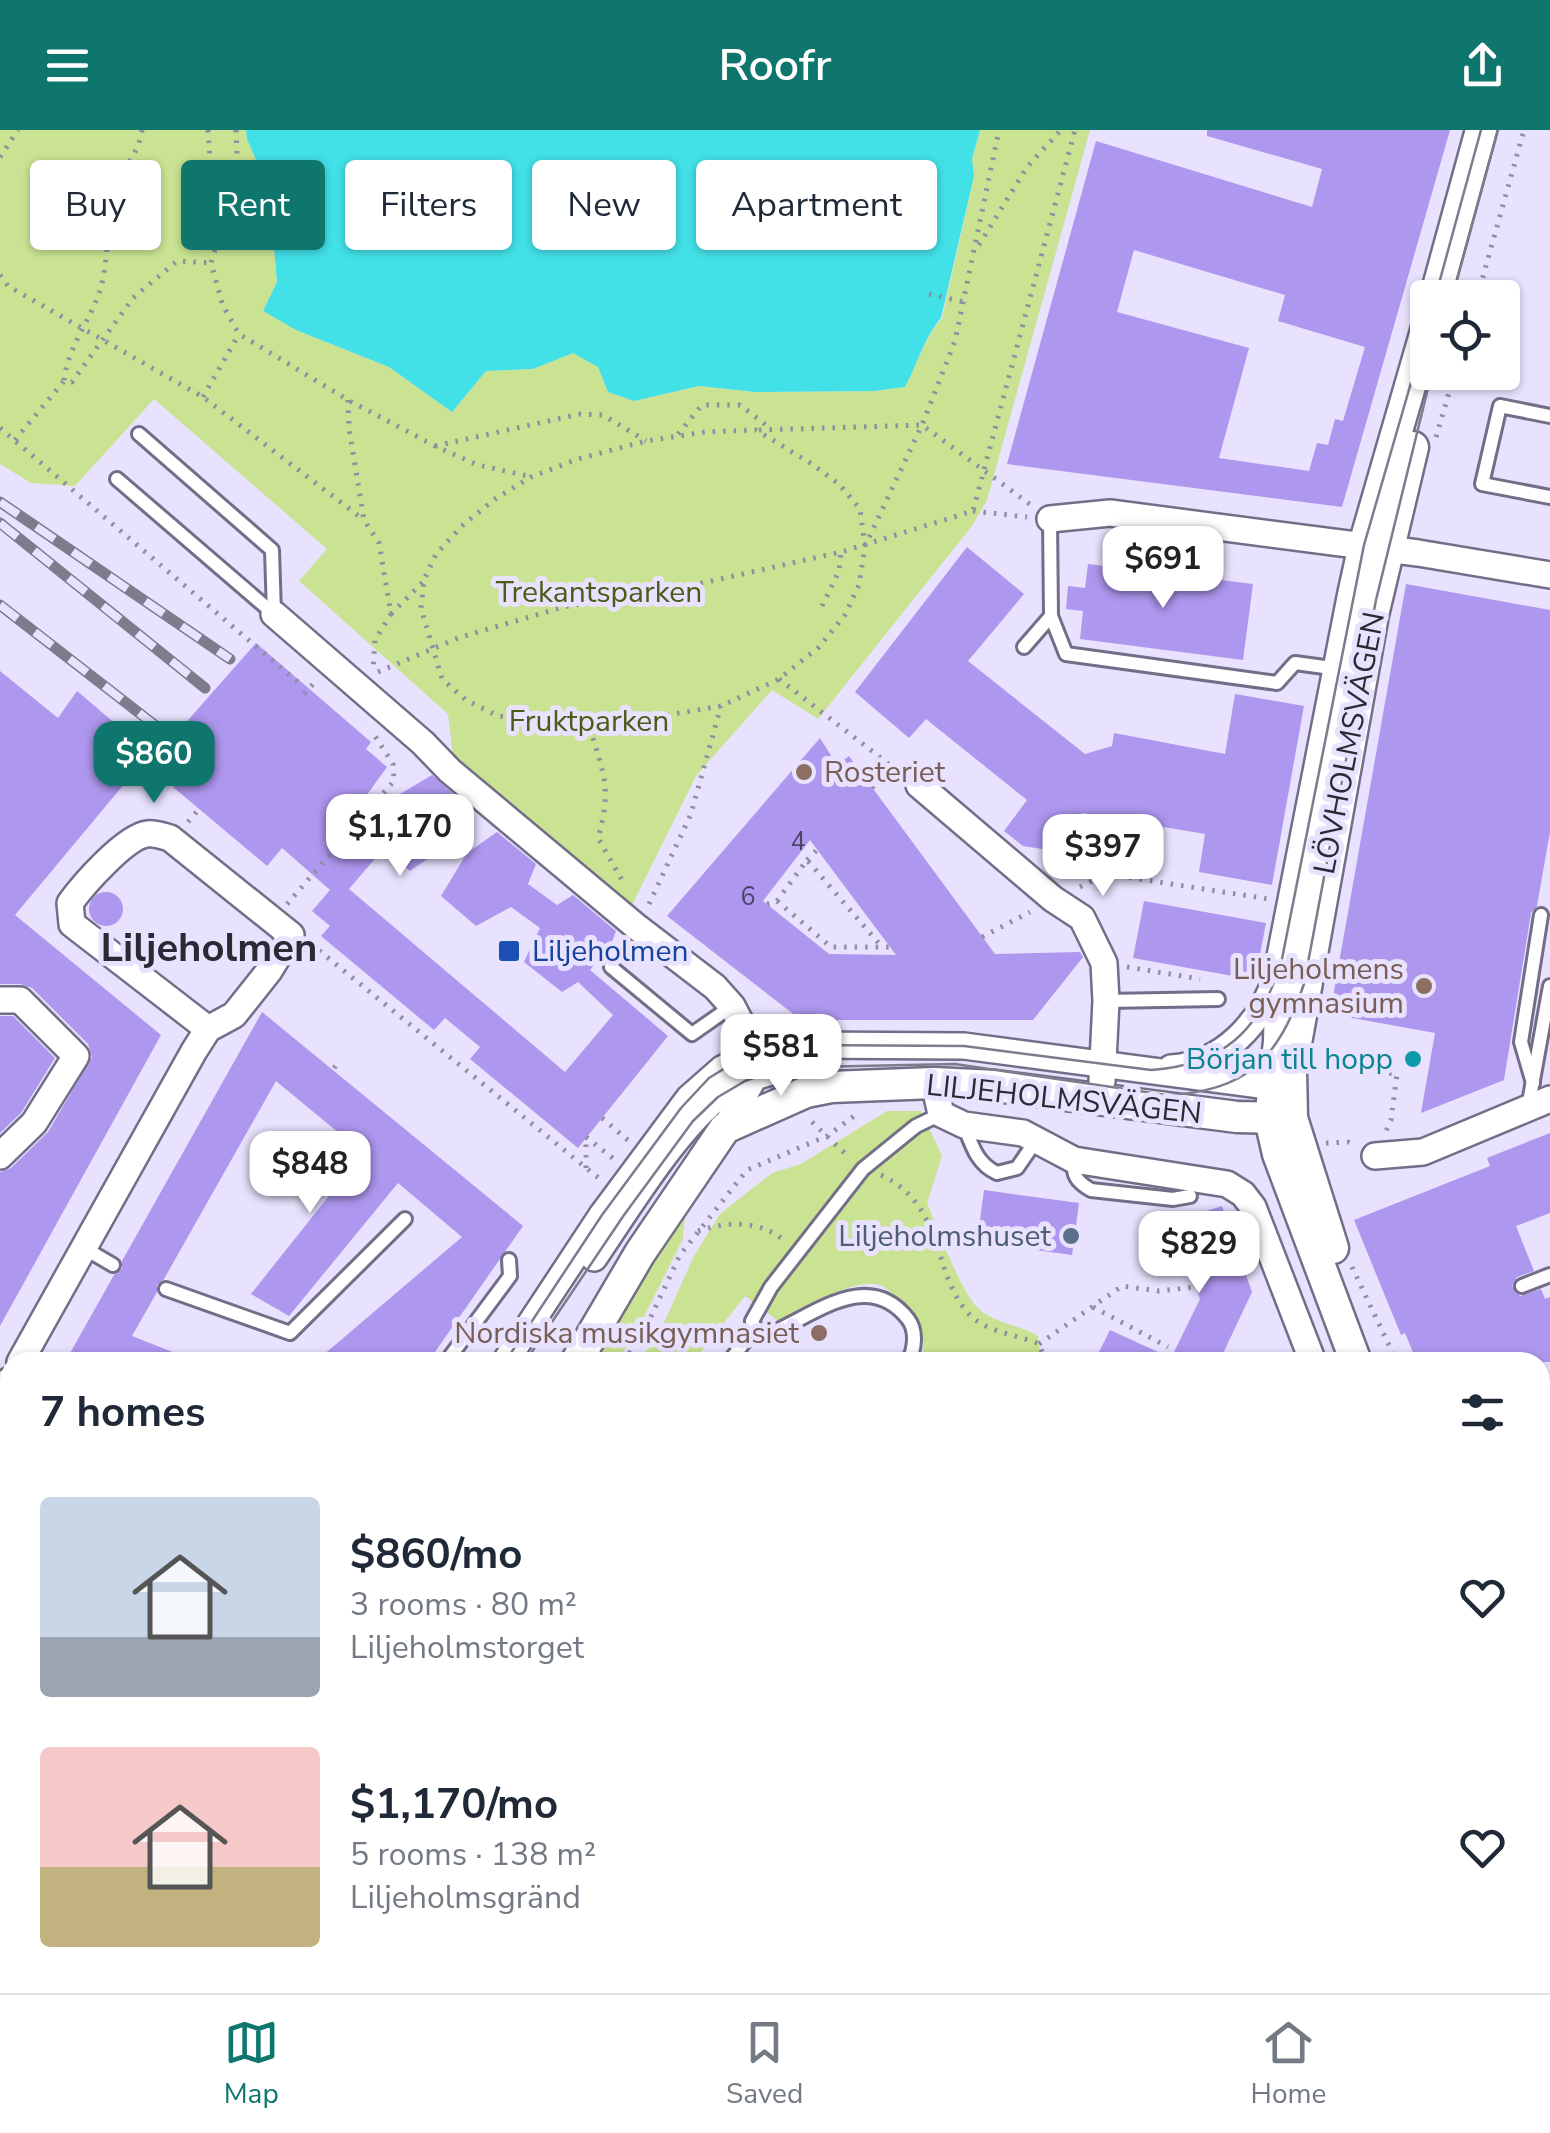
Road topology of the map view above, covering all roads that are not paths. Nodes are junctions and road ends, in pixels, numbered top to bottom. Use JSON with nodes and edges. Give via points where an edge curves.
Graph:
{"nodes":[{"id":1,"x":1482,"y":130,"type":"edge"},
{"id":2,"x":1498,"y":130,"type":"edge"},
{"id":3,"x":1440,"y":280,"type":"edge"},
{"id":4,"x":1457,"y":280,"type":"edge"},
{"id":5,"x":1412,"y":390,"type":"edge"},
{"id":6,"x":1426,"y":390,"type":"edge"},
{"id":7,"x":1550,"y":416,"type":"edge"},
{"id":8,"x":139,"y":434,"type":"dead end"},
{"id":9,"x":116,"y":479,"type":"dead end"},
{"id":10,"x":1550,"y":497,"type":"edge"},
{"id":11,"x":1050,"y":519,"type":"joint"},
{"id":12,"x":1375,"y":547,"type":"junction"},
{"id":13,"x":1550,"y":575,"type":"edge"},
{"id":14,"x":274,"y":614,"type":"junction"},
{"id":15,"x":1051,"y":616,"type":"junction"},
{"id":16,"x":1024,"y":647,"type":"dead end"},
{"id":17,"x":1339,"y":670,"type":"junction"},
{"id":18,"x":919,"y":785,"type":"road end"},
{"id":19,"x":1541,"y":916,"type":"dead end"},
{"id":20,"x":1281,"y":964,"type":"junction"},
{"id":21,"x":610,"y":968,"type":"dead end"},
{"id":22,"x":1550,"y":986,"type":"edge"},
{"id":23,"x":0,"y":1000,"type":"edge"},
{"id":24,"x":1218,"y":1000,"type":"road end"},
{"id":25,"x":1106,"y":1002,"type":"junction"},
{"id":26,"x":732,"y":1006,"type":"junction"},
{"id":27,"x":208,"y":1028,"type":"junction"},
{"id":28,"x":1235,"y":1041,"type":"joint"},
{"id":29,"x":756,"y":1064,"type":"junction"},
{"id":30,"x":1104,"y":1066,"type":"junction"},
{"id":31,"x":1151,"y":1070,"type":"junction"},
{"id":32,"x":934,"y":1083,"type":"junction"},
{"id":33,"x":831,"y":1087,"type":"junction"},
{"id":34,"x":1286,"y":1096,"type":"junction"},
{"id":35,"x":1537,"y":1096,"type":"edge"},
{"id":36,"x":1098,"y":1100,"type":"junction"},
{"id":37,"x":952,"y":1119,"type":"junction"},
{"id":38,"x":725,"y":1128,"type":"junction"},
{"id":39,"x":1037,"y":1139,"type":"junction"},
{"id":40,"x":0,"y":1156,"type":"edge"},
{"id":41,"x":1375,"y":1156,"type":"road end"},
{"id":42,"x":1074,"y":1160,"type":"junction"},
{"id":43,"x":1190,"y":1196,"type":"dead end"},
{"id":44,"x":404,"y":1219,"type":"dead end"},
{"id":45,"x":84,"y":1248,"type":"junction"},
{"id":46,"x":509,"y":1260,"type":"dead end"},
{"id":47,"x":113,"y":1264,"type":"dead end"},
{"id":48,"x":1550,"y":1275,"type":"edge"},
{"id":49,"x":1522,"y":1286,"type":"dead end"},
{"id":50,"x":166,"y":1289,"type":"dead end"},
{"id":51,"x":755,"y":1328,"type":"junction"},
{"id":52,"x":26,"y":1352,"type":"edge"},
{"id":53,"x":453,"y":1352,"type":"edge"},
{"id":54,"x":512,"y":1352,"type":"edge"},
{"id":55,"x":532,"y":1352,"type":"edge"},
{"id":56,"x":582,"y":1352,"type":"edge"},
{"id":57,"x":737,"y":1352,"type":"edge"},
{"id":58,"x":911,"y":1352,"type":"edge"},
{"id":59,"x":1309,"y":1352,"type":"edge"},
{"id":60,"x":1352,"y":1352,"type":"edge"},
{"id":61,"x":1386,"y":1352,"type":"edge"}],
"edges":[{"from":1,"to":3,"type":"street"},
{"from":2,"to":4,"type":"street"},
{"from":5,"to":12,"type":"street","name":"LÖVHOLMSVÄGEN"},
{"from":6,"to":12,"type":"street","name":"LÖVHOLMSVÄGEN"},
{"from":7,"to":10,"type":"lane","via":[[1500,406],[1482,484]]},
{"from":8,"to":14,"type":"lane","via":[[272,550]]},
{"from":9,"to":14,"type":"lane"},
{"from":11,"to":12,"type":"street","via":[[1110,513]]},
{"from":11,"to":15,"type":"lane"},
{"from":12,"to":13,"type":"street"},
{"from":12,"to":17,"type":"street","name":"LÖVHOLMSVÄGEN"},
{"from":12,"to":34,"type":"street","name":"LÖVHOLMSVÄGEN"},
{"from":14,"to":26,"type":"street","via":[[450,772]]},
{"from":15,"to":16,"type":"lane"},
{"from":15,"to":17,"type":"lane","via":[[1066,654],[1277,683],[1295,663]]},
{"from":17,"to":20,"type":"street","name":"LÖVHOLMSVÄGEN"},
{"from":18,"to":25,"type":"street","via":[[1082,918],[1104,963]]},
{"from":19,"to":35,"type":"lane","via":[[1521,1042]]},
{"from":20,"to":28,"type":"street","name":"LÖVHOLMSVÄGEN","via":[[1270,998]]},
{"from":20,"to":34,"type":"street","name":"LÖVHOLMSVÄGEN"},
{"from":21,"to":26,"type":"lane","via":[[692,1034]]},
{"from":22,"to":35,"type":"lane"},
{"from":23,"to":40,"type":"street","via":[[20,1000],[76,1056],[34,1124]]},
{"from":24,"to":25,"type":"lane"},
{"from":25,"to":30,"type":"street"},
{"from":26,"to":29,"type":"street"},
{"from":27,"to":27,"type":"street","via":[[234,1015],[269,971],[283,927],[170,838],[150,833],[82,886],[70,903],[72,924]]},
{"from":27,"to":45,"type":"street"},
{"from":28,"to":31,"type":"street","name":"LILJEHOLMSVÄGEN","via":[[1180,1068]]},
{"from":29,"to":30,"type":"street","name":"LILJEHOLMSVÄGEN","via":[[803,1045],[964,1046]]},
{"from":29,"to":33,"type":"street"},
{"from":29,"to":38,"type":"street"},
{"from":29,"to":54,"type":"street","name":"LILJEHOLMSVÄGEN","via":[[732,1062],[680,1108]]},
{"from":29,"to":55,"type":"street","name":"LILJEHOLMSVÄGEN","via":[[694,1121]]},
{"from":30,"to":31,"type":"street","name":"LILJEHOLMSVÄGEN"},
{"from":30,"to":36,"type":"street"},
{"from":31,"to":34,"type":"street","name":"LILJEHOLMSVÄGEN"},
{"from":32,"to":33,"type":"street","name":"LILJEHOLMSVÄGEN"},
{"from":32,"to":36,"type":"street","name":"LILJEHOLMSVÄGEN"},
{"from":32,"to":37,"type":"street"},
{"from":33,"to":38,"type":"street","name":"LILJEHOLMSVÄGEN"},
{"from":34,"to":36,"type":"street","name":"LILJEHOLMSVÄGEN"},
{"from":34,"to":60,"type":"street","via":[[1278,1154]]},
{"from":34,"to":61,"type":"street","via":[[1332,1245]]},
{"from":35,"to":41,"type":"street","via":[[1423,1152]]},
{"from":37,"to":39,"type":"street"},
{"from":37,"to":39,"type":"lane","via":[[986,1168],[997,1173],[1017,1168]]},
{"from":37,"to":51,"type":"lane","via":[[916,1126],[863,1169],[791,1259],[756,1311]]},
{"from":38,"to":56,"type":"street"},
{"from":39,"to":42,"type":"street"},
{"from":42,"to":43,"type":"lane","via":[[1072,1171],[1091,1190]]},
{"from":42,"to":59,"type":"street","via":[[1228,1184],[1243,1194]]},
{"from":44,"to":50,"type":"lane","via":[[290,1334]]},
{"from":45,"to":47,"type":"lane"},
{"from":45,"to":52,"type":"street"},
{"from":46,"to":53,"type":"lane","via":[[510,1276]]},
{"from":48,"to":49,"type":"lane"},
{"from":51,"to":57,"type":"lane"},
{"from":51,"to":58,"type":"lane","via":[[776,1330],[870,1294],[884,1297],[912,1323]]}]}
